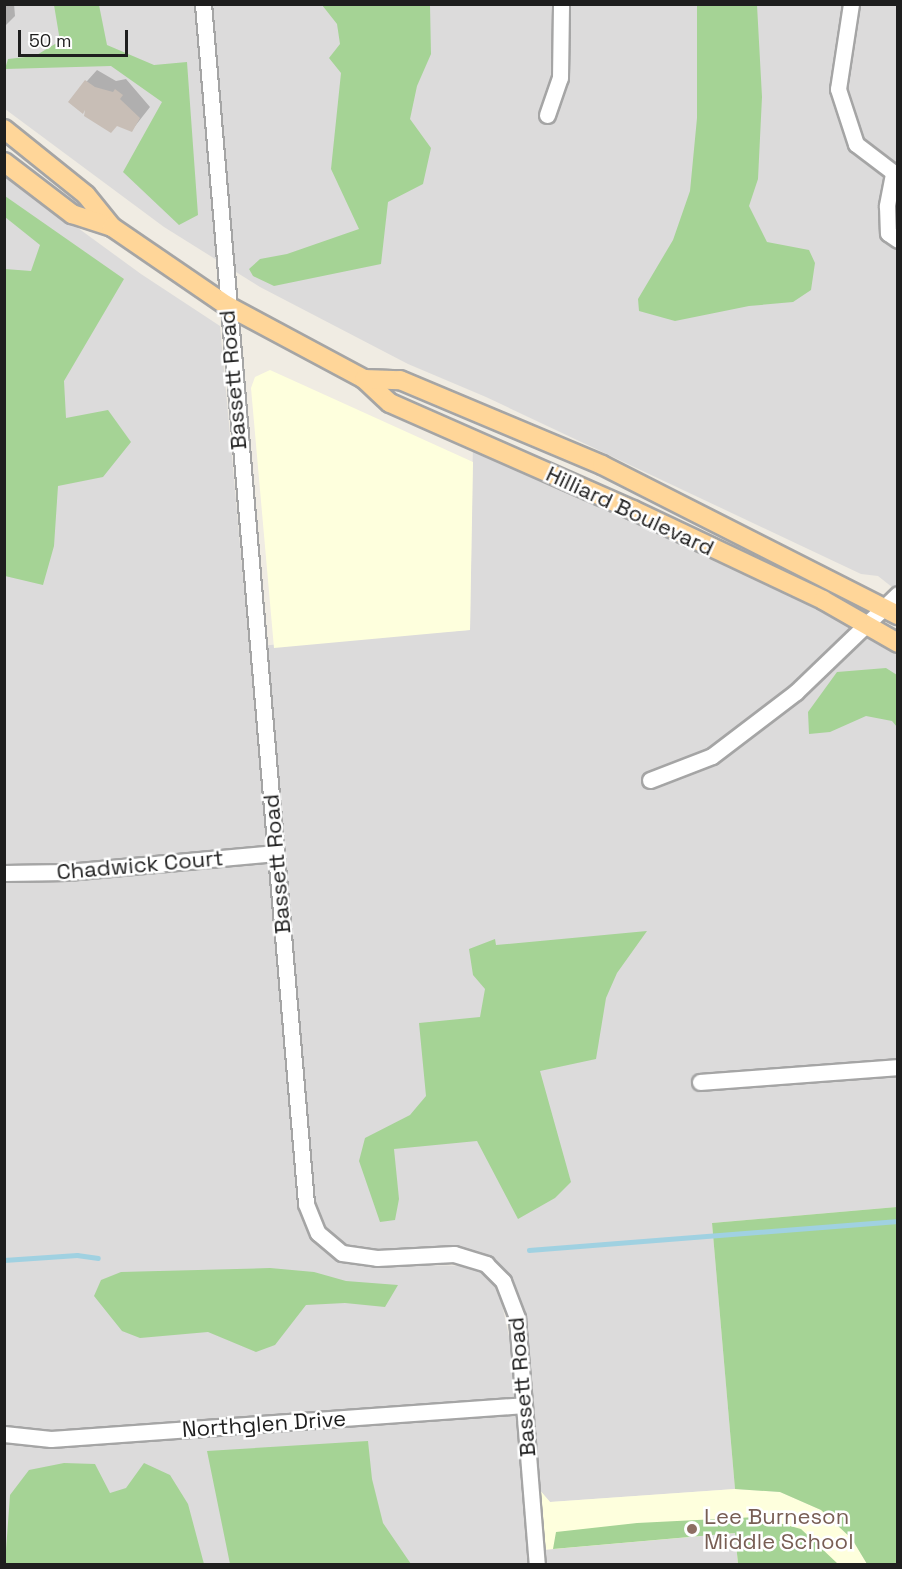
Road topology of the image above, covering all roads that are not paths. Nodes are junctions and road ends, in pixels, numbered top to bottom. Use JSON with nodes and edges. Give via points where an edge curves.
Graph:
{"nodes":[{"id":1,"x":203,"y":4,"type":"edge"},
{"id":2,"x":561,"y":4,"type":"edge"},
{"id":3,"x":851,"y":4,"type":"edge"},
{"id":4,"x":547,"y":115,"type":"dead end"},
{"id":5,"x":4,"y":129,"type":"edge"},
{"id":6,"x":4,"y":162,"type":"edge"},
{"id":7,"x":895,"y":175,"type":"edge"},
{"id":8,"x":112,"y":228,"type":"junction"},
{"id":9,"x":897,"y":240,"type":"edge"},
{"id":10,"x":226,"y":304,"type":"junction"},
{"id":11,"x":364,"y":379,"type":"junction"},
{"id":12,"x":897,"y":594,"type":"edge"},
{"id":13,"x":881,"y":614,"type":"edge"},
{"id":14,"x":897,"y":643,"type":"edge"},
{"id":15,"x":650,"y":780,"type":"dead end"},
{"id":16,"x":276,"y":852,"type":"junction"},
{"id":17,"x":4,"y":873,"type":"edge"},
{"id":18,"x":897,"y":1067,"type":"edge"},
{"id":19,"x":700,"y":1082,"type":"dead end"},
{"id":20,"x":524,"y":1405,"type":"junction"},
{"id":21,"x":4,"y":1434,"type":"edge"},
{"id":22,"x":537,"y":1564,"type":"edge"}],
"edges":[{"from":1,"to":10,"type":"street","name":"Bassett Road"},
{"from":2,"to":4,"type":"street","via":[[560,78]]},
{"from":3,"to":7,"type":"street","via":[[838,89],[856,144]]},
{"from":5,"to":8,"type":"main road","name":"Hilliard Boulevard","via":[[86,195]]},
{"from":6,"to":8,"type":"main road","name":"Hilliard Boulevard","via":[[72,214]]},
{"from":7,"to":9,"type":"street","via":[[887,206],[888,233]]},
{"from":8,"to":10,"type":"main road","name":"Hilliard Boulevard"},
{"from":10,"to":11,"type":"main road","name":"Hilliard Boulevard"},
{"from":10,"to":16,"type":"street","name":"Bassett Road"},
{"from":11,"to":13,"type":"main road","name":"Hilliard Boulevard","via":[[390,404]]},
{"from":11,"to":13,"type":"main road","name":"Hilliard Boulevard","via":[[400,380],[602,465]]},
{"from":12,"to":13,"type":"street"},
{"from":13,"to":14,"type":"main road","name":"Hilliard Boulevard"},
{"from":13,"to":15,"type":"street","via":[[796,692],[711,756]]},
{"from":16,"to":17,"type":"street","name":"Chadwick Court","via":[[67,872]]},
{"from":16,"to":20,"type":"street","name":"Bassett Road","via":[[305,1194],[311,1219],[328,1245],[349,1255],[454,1254],[491,1268],[507,1288],[515,1309]]},
{"from":18,"to":19,"type":"street"},
{"from":20,"to":21,"type":"street","name":"Northglen Drive","via":[[51,1439]]},
{"from":20,"to":22,"type":"street","name":"Bassett Road"}]}
